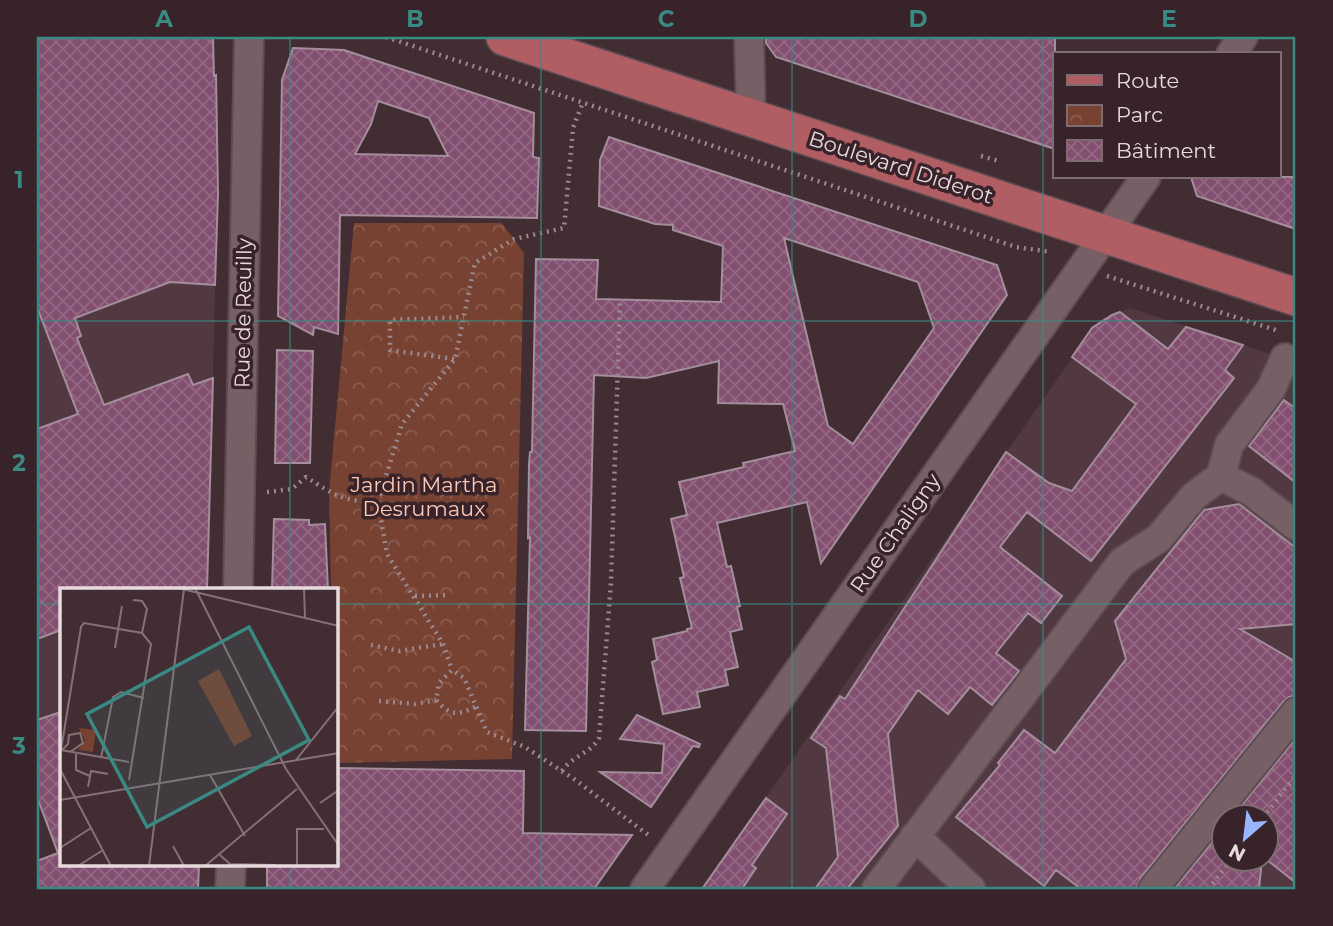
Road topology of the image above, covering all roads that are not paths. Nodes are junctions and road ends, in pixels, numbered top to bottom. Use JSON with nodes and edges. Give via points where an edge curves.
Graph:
{"nodes":[{"id":1,"x":249,"y":37,"type":"edge"},
{"id":2,"x":505,"y":37,"type":"edge"},
{"id":3,"x":749,"y":37,"type":"edge"},
{"id":4,"x":1243,"y":37,"type":"edge"},
{"id":5,"x":1232,"y":52,"type":"edge"},
{"id":6,"x":751,"y":118,"type":"junction"},
{"id":7,"x":1145,"y":178,"type":"edge"},
{"id":8,"x":1106,"y":234,"type":"junction"},
{"id":9,"x":1296,"y":297,"type":"edge"},
{"id":10,"x":1285,"y":346,"type":"road end"},
{"id":11,"x":1221,"y":476,"type":"junction"},
{"id":12,"x":1296,"y":526,"type":"edge"},
{"id":13,"x":238,"y":588,"type":"edge"},
{"id":14,"x":1296,"y":712,"type":"edge"},
{"id":15,"x":915,"y":836,"type":"junction"},
{"id":16,"x":231,"y":866,"type":"edge"},
{"id":17,"x":230,"y":889,"type":"edge"},
{"id":18,"x":645,"y":889,"type":"edge"},
{"id":19,"x":876,"y":889,"type":"edge"},
{"id":20,"x":971,"y":889,"type":"edge"},
{"id":21,"x":1153,"y":889,"type":"edge"}],
"edges":[{"from":1,"to":13,"type":"street","name":"Rue de Reuilly"},
{"from":2,"to":6,"type":"main road","name":"Boulevard Diderot"},
{"from":3,"to":6,"type":"street"},
{"from":4,"to":5,"type":"street"},
{"from":6,"to":8,"type":"main road","name":"Boulevard Diderot"},
{"from":7,"to":8,"type":"street","name":"Rue Chaligny"},
{"from":8,"to":9,"type":"main road","name":"Boulevard Diderot"},
{"from":8,"to":18,"type":"street","name":"Rue Chaligny"},
{"from":10,"to":11,"type":"street","via":[[1271,389],[1229,445]]},
{"from":11,"to":12,"type":"street","via":[[1252,492]]},
{"from":11,"to":15,"type":"street","via":[[1194,496],[1159,538],[1122,562]]},
{"from":14,"to":21,"type":"street"},
{"from":15,"to":19,"type":"street"},
{"from":15,"to":20,"type":"street"},
{"from":16,"to":17,"type":"street"}]}
